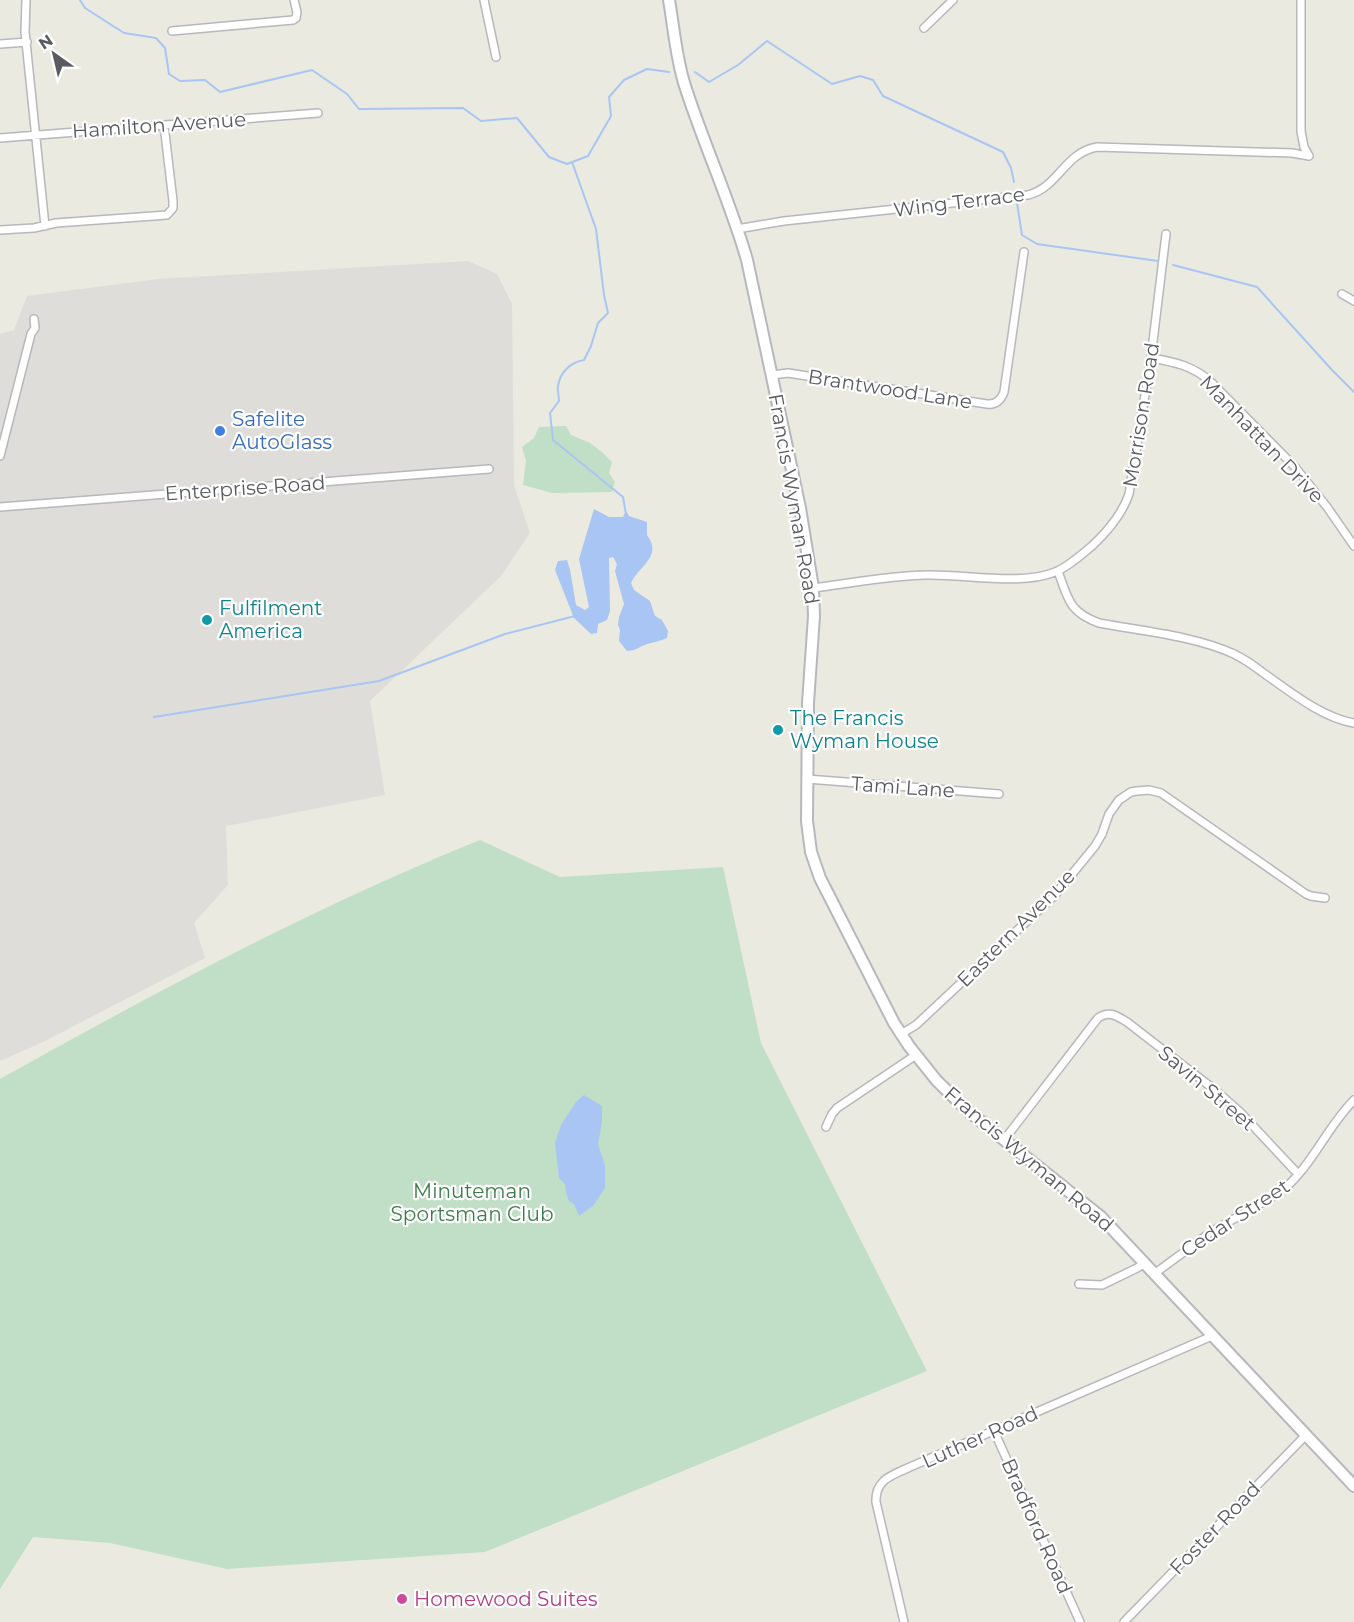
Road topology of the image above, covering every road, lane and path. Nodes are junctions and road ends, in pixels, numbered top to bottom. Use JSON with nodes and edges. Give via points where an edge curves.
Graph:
{"nodes":[{"id":1,"x":26,"y":0,"type":"edge"},
{"id":2,"x":294,"y":0,"type":"edge"},
{"id":3,"x":484,"y":0,"type":"edge"},
{"id":4,"x":669,"y":0,"type":"edge"},
{"id":5,"x":953,"y":0,"type":"edge"},
{"id":6,"x":1301,"y":0,"type":"edge"},
{"id":7,"x":924,"y":28,"type":"dead end"},
{"id":8,"x":172,"y":31,"type":"dead end"},
{"id":9,"x":27,"y":42,"type":"junction"},
{"id":10,"x":0,"y":44,"type":"edge"},
{"id":11,"x":496,"y":57,"type":"dead end"},
{"id":12,"x":318,"y":113,"type":"dead end"},
{"id":13,"x":164,"y":125,"type":"junction"},
{"id":14,"x":36,"y":135,"type":"junction"},
{"id":15,"x":0,"y":138,"type":"edge"},
{"id":16,"x":45,"y":226,"type":"junction"},
{"id":17,"x":737,"y":229,"type":"junction"},
{"id":18,"x":0,"y":230,"type":"edge"},
{"id":19,"x":1166,"y":234,"type":"dead end"},
{"id":20,"x":1024,"y":252,"type":"dead end"},
{"id":21,"x":1342,"y":294,"type":"dead end"},
{"id":22,"x":1354,"y":301,"type":"edge"},
{"id":23,"x":34,"y":320,"type":"dead end"},
{"id":24,"x":1151,"y":358,"type":"junction"},
{"id":25,"x":772,"y":375,"type":"junction"},
{"id":26,"x":0,"y":456,"type":"edge"},
{"id":27,"x":489,"y":469,"type":"dead end"},
{"id":28,"x":0,"y":507,"type":"edge"},
{"id":29,"x":1354,"y":546,"type":"edge"},
{"id":30,"x":1058,"y":571,"type":"junction"},
{"id":31,"x":813,"y":588,"type":"junction"},
{"id":32,"x":1354,"y":723,"type":"edge"},
{"id":33,"x":807,"y":779,"type":"junction"},
{"id":34,"x":999,"y":794,"type":"dead end"},
{"id":35,"x":1325,"y":898,"type":"dead end"},
{"id":36,"x":901,"y":1034,"type":"junction"},
{"id":37,"x":916,"y":1055,"type":"junction"},
{"id":38,"x":1354,"y":1100,"type":"edge"},
{"id":39,"x":826,"y":1127,"type":"dead end"},
{"id":40,"x":1004,"y":1140,"type":"junction"},
{"id":41,"x":1298,"y":1174,"type":"junction"},
{"id":42,"x":1144,"y":1263,"type":"junction"},
{"id":43,"x":1154,"y":1274,"type":"junction"},
{"id":44,"x":1079,"y":1284,"type":"dead end"},
{"id":45,"x":1212,"y":1335,"type":"junction"},
{"id":46,"x":994,"y":1431,"type":"junction"},
{"id":47,"x":1306,"y":1435,"type":"junction"},
{"id":48,"x":1353,"y":1482,"type":"edge"},
{"id":49,"x":904,"y":1622,"type":"edge"},
{"id":50,"x":1080,"y":1622,"type":"edge"},
{"id":51,"x":1124,"y":1622,"type":"edge"}],
"edges":[{"from":1,"to":9,"type":"street"},
{"from":2,"to":8,"type":"street","via":[[297,12],[295,19],[288,21]]},
{"from":3,"to":11,"type":"street"},
{"from":4,"to":17,"type":"main road","name":"Francis Wyman Road","via":[[685,86]]},
{"from":5,"to":7,"type":"street"},
{"from":6,"to":17,"type":"street","name":"Wing Terrace","via":[[1301,131],[1308,156],[1097,147],[1076,155],[1049,184],[1028,195]]},
{"from":9,"to":10,"type":"street"},
{"from":9,"to":14,"type":"street"},
{"from":12,"to":13,"type":"street","name":"Hamilton Avenue"},
{"from":13,"to":14,"type":"street","name":"Hamilton Avenue"},
{"from":13,"to":16,"type":"street","via":[[173,201],[167,215]]},
{"from":14,"to":15,"type":"street","name":"Hamilton Avenue"},
{"from":14,"to":16,"type":"street"},
{"from":16,"to":18,"type":"street"},
{"from":17,"to":25,"type":"main road","name":"Francis Wyman Road"},
{"from":19,"to":24,"type":"street","name":"Morrison Road"},
{"from":20,"to":25,"type":"street","name":"Brantwood Lane","via":[[1004,392],[995,403]]},
{"from":21,"to":22,"type":"street"},
{"from":23,"to":26,"type":"street"},
{"from":24,"to":29,"type":"street","name":"Manhattan Drive","via":[[1186,365],[1212,383],[1295,467]]},
{"from":24,"to":30,"type":"street","name":"Morrison Road","via":[[1127,500],[1104,534]]},
{"from":25,"to":31,"type":"main road","name":"Francis Wyman Road"},
{"from":27,"to":28,"type":"street","name":"Enterprise Road"},
{"from":30,"to":31,"type":"street","name":"Morrison Road","via":[[1011,578],[904,577]]},
{"from":30,"to":32,"type":"street","via":[[1070,602],[1088,618],[1190,640],[1236,655],[1305,701]]},
{"from":31,"to":33,"type":"main road","name":"Francis Wyman Road"},
{"from":33,"to":34,"type":"street","name":"Tami Lane"},
{"from":33,"to":36,"type":"main road","name":"Francis Wyman Road","via":[[807,829],[814,860]]},
{"from":35,"to":36,"type":"street","name":"Eastern Avenue","via":[[1305,894],[1161,793],[1131,792],[1114,805],[1095,846],[1055,895],[917,1024]]},
{"from":36,"to":37,"type":"main road","name":"Francis Wyman Road"},
{"from":37,"to":39,"type":"street","via":[[835,1110]]},
{"from":37,"to":40,"type":"main road","name":"Francis Wyman Road","via":[[961,1105]]},
{"from":38,"to":41,"type":"street","name":"Cedar Street"},
{"from":40,"to":41,"type":"street","name":"Savin Street","via":[[1098,1018],[1113,1014],[1215,1090]]},
{"from":40,"to":42,"type":"main road","name":"Francis Wyman Road","via":[[1101,1217]]},
{"from":41,"to":43,"type":"street","name":"Cedar Street","via":[[1279,1193],[1211,1232]]},
{"from":42,"to":43,"type":"main road","name":"Francis Wyman Road"},
{"from":42,"to":44,"type":"street","via":[[1102,1285]]},
{"from":43,"to":45,"type":"main road","name":"Francis Wyman Road"},
{"from":45,"to":46,"type":"street","name":"Luther Road"},
{"from":45,"to":47,"type":"main road","name":"Francis Wyman Road"},
{"from":46,"to":49,"type":"street","name":"Luther Road","via":[[886,1479],[876,1493]]},
{"from":46,"to":50,"type":"street","name":"Bradford Road"},
{"from":47,"to":48,"type":"main road","name":"Francis Wyman Road"},
{"from":47,"to":51,"type":"street","name":"Foster Road"}]}
